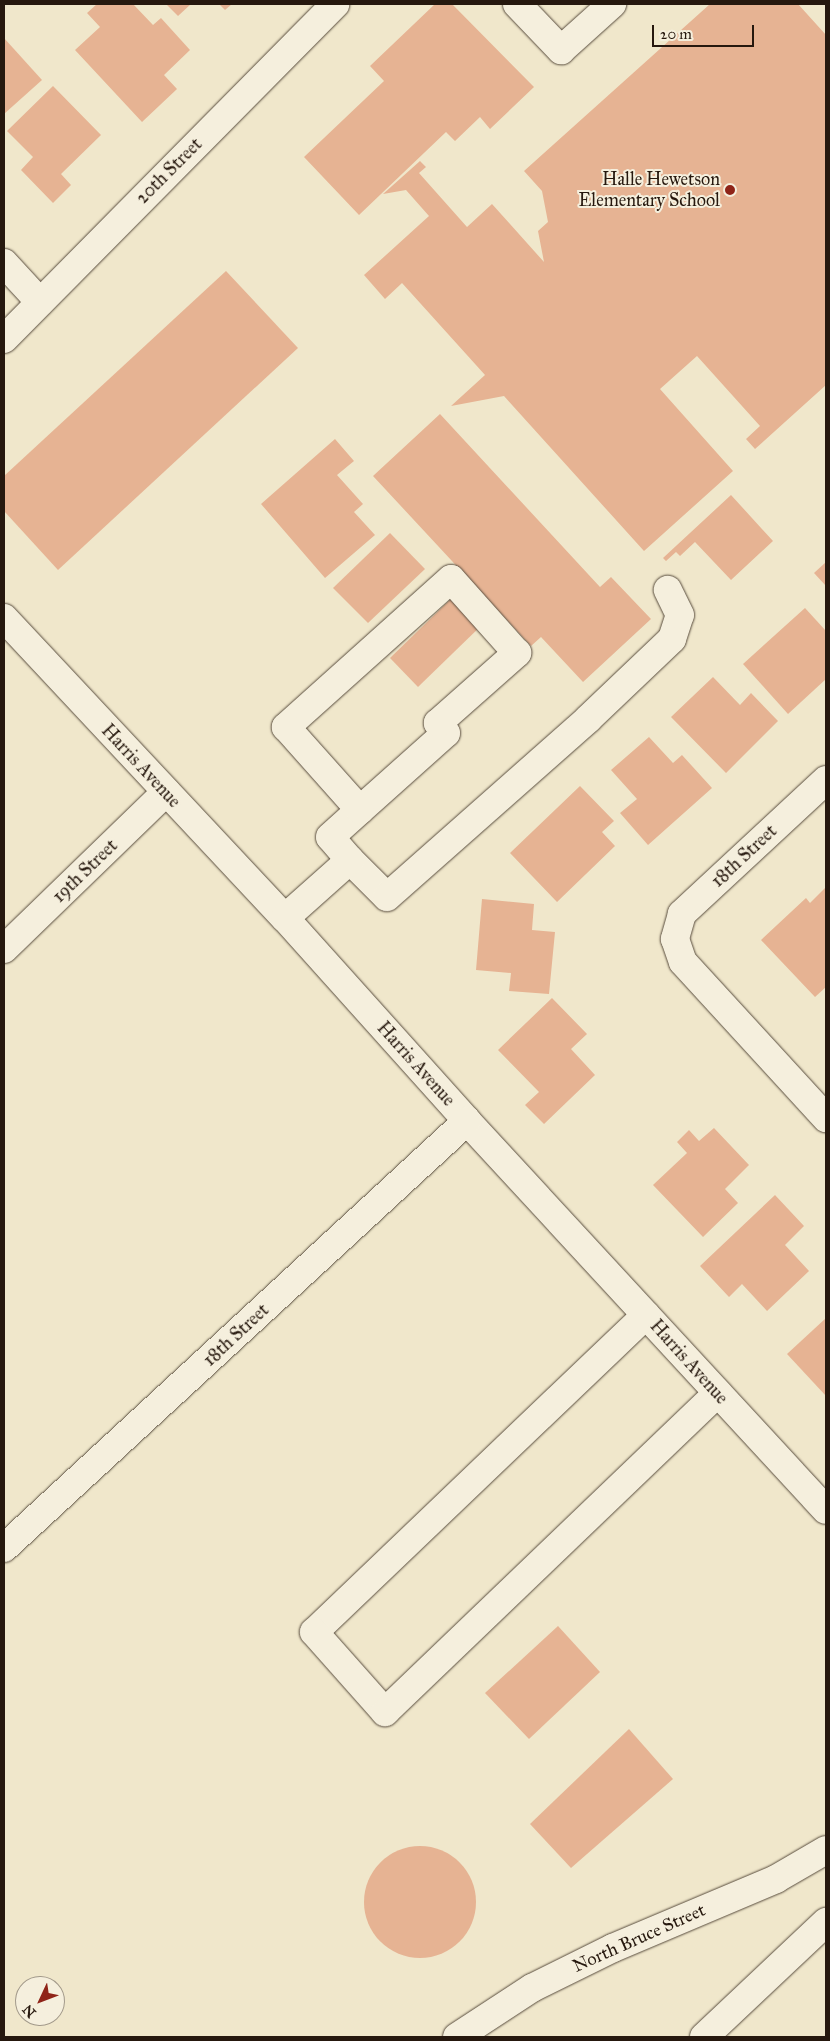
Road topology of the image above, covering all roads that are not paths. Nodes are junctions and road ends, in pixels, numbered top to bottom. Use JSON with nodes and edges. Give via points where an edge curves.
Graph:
{"nodes":[{"id":1,"x":335,"y":4,"type":"edge"},
{"id":2,"x":517,"y":4,"type":"edge"},
{"id":3,"x":612,"y":4,"type":"edge"},
{"id":4,"x":4,"y":263,"type":"edge"},
{"id":5,"x":40,"y":302,"type":"junction"},
{"id":6,"x":4,"y":339,"type":"edge"},
{"id":7,"x":668,"y":590,"type":"dead end"},
{"id":8,"x":4,"y":618,"type":"edge"},
{"id":9,"x":826,"y":780,"type":"edge"},
{"id":10,"x":166,"y":792,"type":"junction"},
{"id":11,"x":360,"y":810,"type":"junction"},
{"id":12,"x":350,"y":860,"type":"junction"},
{"id":13,"x":285,"y":918,"type":"junction"},
{"id":14,"x":4,"y":949,"type":"edge"},
{"id":15,"x":826,"y":1118,"type":"edge"},
{"id":16,"x":467,"y":1122,"type":"junction"},
{"id":17,"x":646,"y":1315,"type":"junction"},
{"id":18,"x":718,"y":1394,"type":"junction"},
{"id":19,"x":826,"y":1510,"type":"edge"},
{"id":20,"x":4,"y":1548,"type":"edge"},
{"id":21,"x":826,"y":1850,"type":"edge"},
{"id":22,"x":826,"y":1922,"type":"edge"},
{"id":23,"x":457,"y":2037,"type":"edge"},
{"id":24,"x":704,"y":2037,"type":"edge"}],
"edges":[{"from":1,"to":5,"type":"street","name":"20th Street"},
{"from":2,"to":3,"type":"street","via":[[561,50]]},
{"from":4,"to":5,"type":"street"},
{"from":5,"to":6,"type":"street","name":"20th Street"},
{"from":7,"to":12,"type":"street","via":[[680,615],[672,639],[588,719],[387,897]]},
{"from":8,"to":10,"type":"street","name":"Harris Avenue"},
{"from":9,"to":15,"type":"street","name":"18th Street","via":[[682,914],[675,939],[683,962]]},
{"from":10,"to":13,"type":"street","name":"Harris Avenue"},
{"from":10,"to":14,"type":"street","name":"19th Street"},
{"from":11,"to":11,"type":"street","via":[[446,733],[438,723],[517,653],[451,579],[286,727]]},
{"from":11,"to":12,"type":"street","via":[[330,837]]},
{"from":12,"to":13,"type":"street"},
{"from":13,"to":16,"type":"street","name":"Harris Avenue"},
{"from":16,"to":17,"type":"street","name":"Harris Avenue"},
{"from":16,"to":20,"type":"street","name":"18th Street"},
{"from":17,"to":18,"type":"street","name":"Harris Avenue"},
{"from":17,"to":18,"type":"street","via":[[314,1632],[385,1712]]},
{"from":18,"to":19,"type":"street","name":"Harris Avenue"},
{"from":21,"to":23,"type":"street","name":"North Bruce Street","via":[[776,1879],[613,1948],[541,1983]]},
{"from":22,"to":24,"type":"street"}]}
